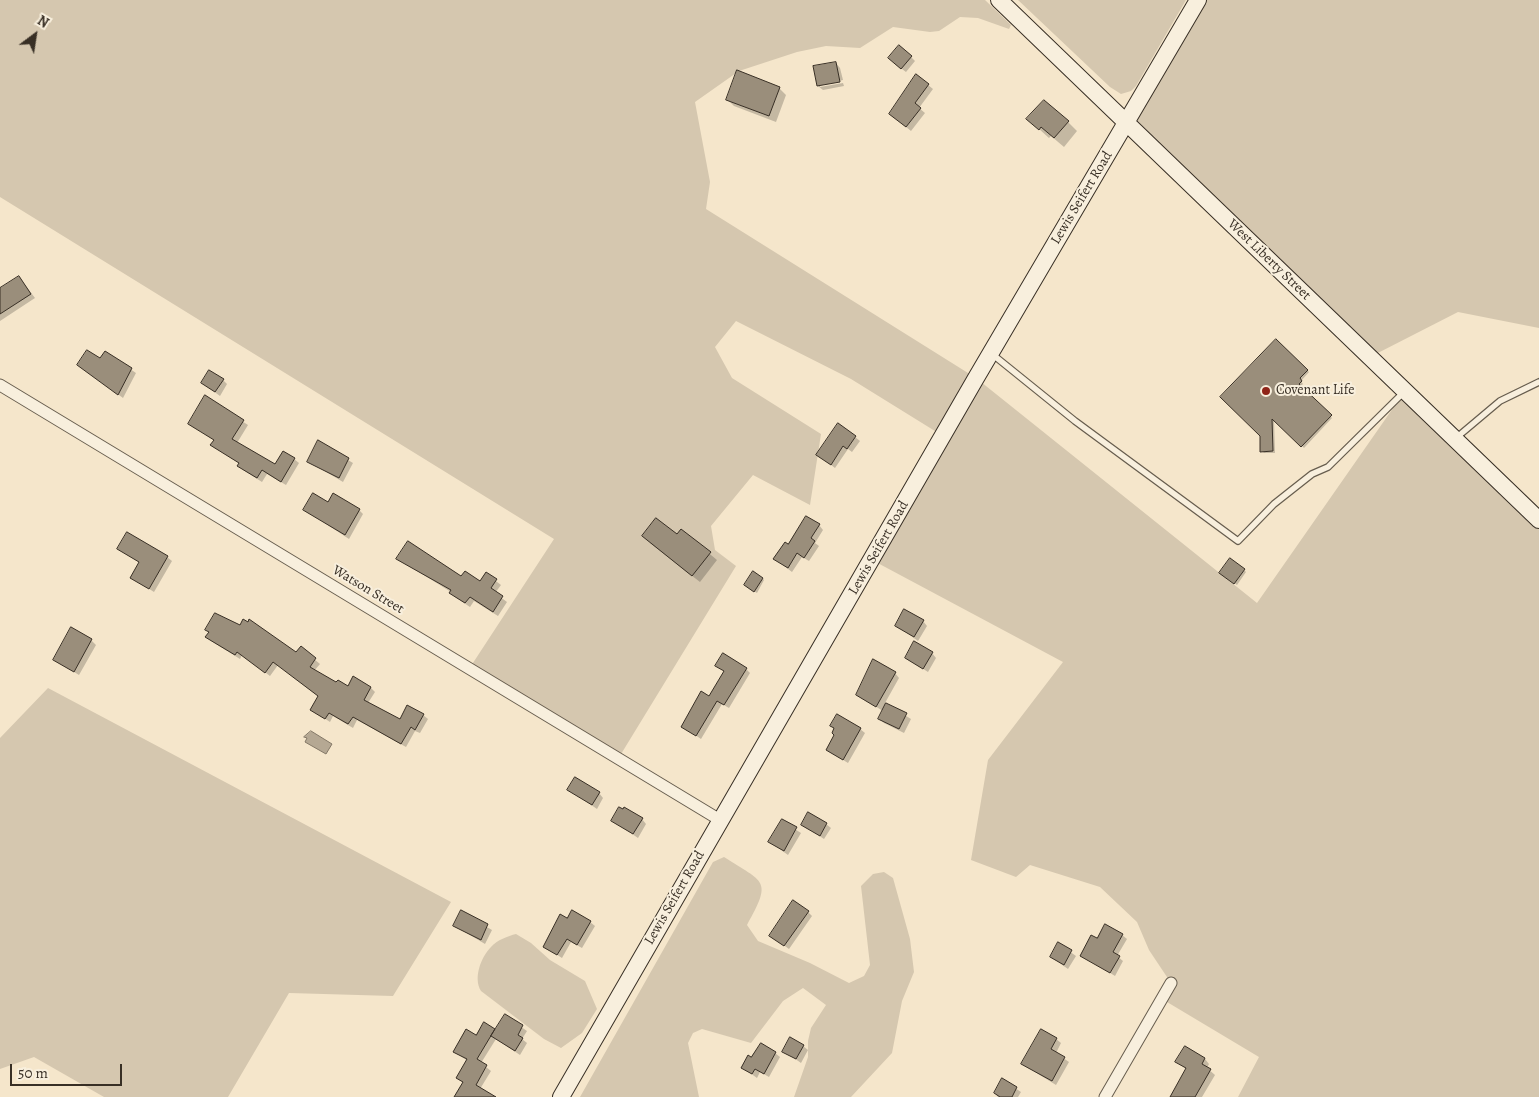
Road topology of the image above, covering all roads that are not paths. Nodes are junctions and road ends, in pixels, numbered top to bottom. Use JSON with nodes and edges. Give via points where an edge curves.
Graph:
{"nodes":[{"id":1,"x":999,"y":0,"type":"edge"},
{"id":2,"x":1198,"y":0,"type":"edge"},
{"id":3,"x":1126,"y":123,"type":"junction"},
{"id":4,"x":991,"y":353,"type":"junction"},
{"id":5,"x":1539,"y":382,"type":"edge"},
{"id":6,"x":0,"y":385,"type":"edge"},
{"id":7,"x":1405,"y":391,"type":"junction"},
{"id":8,"x":1455,"y":439,"type":"junction"},
{"id":9,"x":1539,"y":520,"type":"edge"},
{"id":10,"x":720,"y":820,"type":"junction"},
{"id":11,"x":1171,"y":983,"type":"dead end"},
{"id":12,"x":561,"y":1097,"type":"edge"},
{"id":13,"x":1105,"y":1097,"type":"edge"}],
"edges":[{"from":1,"to":3,"type":"street","name":"West Liberty Street"},
{"from":2,"to":3,"type":"street","name":"Lewis Seifert Road"},
{"from":3,"to":4,"type":"street","name":"Lewis Seifert Road"},
{"from":3,"to":7,"type":"street","name":"West Liberty Street"},
{"from":4,"to":7,"type":"lane","via":[[1075,421],[1238,541],[1274,504],[1312,474],[1328,467]]},
{"from":4,"to":10,"type":"street","name":"Lewis Seifert Road"},
{"from":5,"to":8,"type":"lane","via":[[1500,401]]},
{"from":6,"to":10,"type":"street","name":"Watson Street"},
{"from":7,"to":8,"type":"street","name":"West Liberty Street"},
{"from":8,"to":9,"type":"street","name":"West Liberty Street"},
{"from":10,"to":12,"type":"street","name":"Lewis Seifert Road"},
{"from":11,"to":13,"type":"street"}]}
